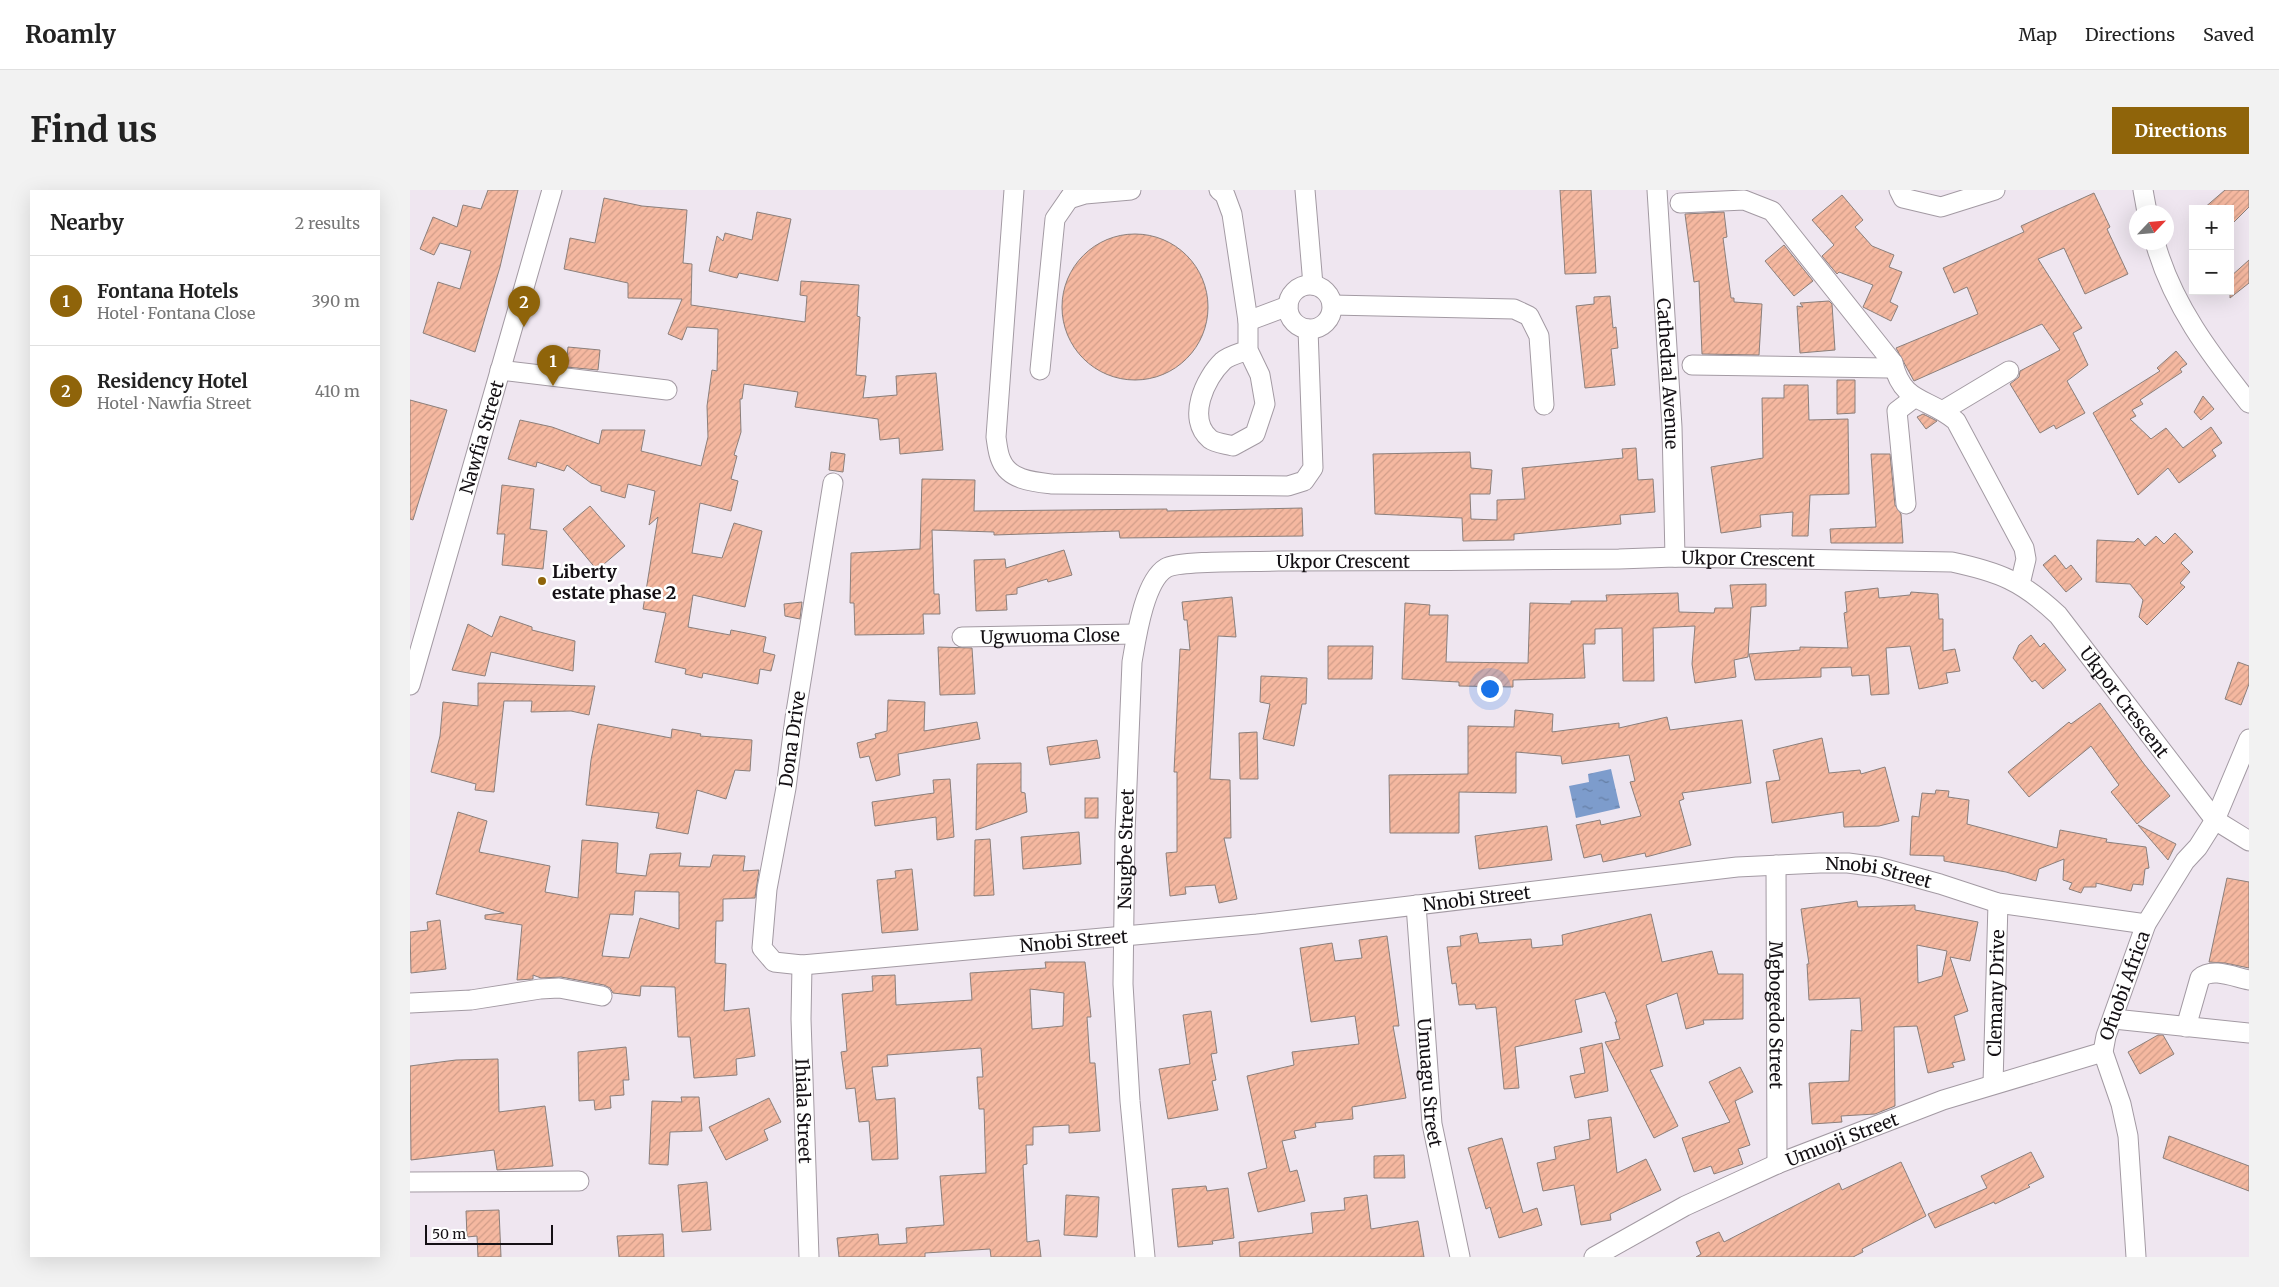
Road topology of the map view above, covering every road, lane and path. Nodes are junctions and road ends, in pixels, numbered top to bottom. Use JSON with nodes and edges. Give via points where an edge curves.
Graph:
{"nodes":[{"id":1,"x":552,"y":190,"type":"edge"},
{"id":2,"x":1014,"y":190,"type":"edge"},
{"id":3,"x":1131,"y":190,"type":"edge"},
{"id":4,"x":1219,"y":190,"type":"edge"},
{"id":5,"x":1304,"y":190,"type":"edge"},
{"id":6,"x":1657,"y":190,"type":"edge"},
{"id":7,"x":1899,"y":190,"type":"edge"},
{"id":8,"x":1995,"y":190,"type":"edge"},
{"id":9,"x":2143,"y":190,"type":"edge"},
{"id":10,"x":1072,"y":195,"type":"edge"},
{"id":11,"x":1680,"y":203,"type":"dead end"},
{"id":12,"x":2146,"y":205,"type":"edge"},
{"id":13,"x":2157,"y":250,"type":"edge"},
{"id":14,"x":1313,"y":285,"type":"junction"},
{"id":15,"x":1332,"y":305,"type":"junction"},
{"id":16,"x":1288,"y":306,"type":"junction"},
{"id":17,"x":1248,"y":321,"type":"junction"},
{"id":18,"x":1308,"y":329,"type":"junction"},
{"id":19,"x":1248,"y":350,"type":"junction"},
{"id":20,"x":1893,"y":364,"type":"junction"},
{"id":21,"x":1692,"y":365,"type":"dead end"},
{"id":22,"x":500,"y":370,"type":"junction"},
{"id":23,"x":1040,"y":370,"type":"dead end"},
{"id":24,"x":2009,"y":371,"type":"dead end"},
{"id":25,"x":667,"y":390,"type":"dead end"},
{"id":26,"x":1914,"y":398,"type":"junction"},
{"id":27,"x":2249,"y":403,"type":"edge"},
{"id":28,"x":1544,"y":405,"type":"dead end"},
{"id":29,"x":1944,"y":410,"type":"junction"},
{"id":30,"x":833,"y":484,"type":"dead end"},
{"id":31,"x":1906,"y":504,"type":"dead end"},
{"id":32,"x":1675,"y":557,"type":"junction"},
{"id":33,"x":1165,"y":569,"type":"joint"},
{"id":34,"x":2020,"y":584,"type":"junction"},
{"id":35,"x":1136,"y":634,"type":"junction"},
{"id":36,"x":962,"y":637,"type":"dead end"},
{"id":37,"x":410,"y":685,"type":"edge"},
{"id":38,"x":2249,"y":739,"type":"edge"},
{"id":39,"x":2215,"y":820,"type":"junction"},
{"id":40,"x":2249,"y":841,"type":"edge"},
{"id":41,"x":1776,"y":865,"type":"junction"},
{"id":42,"x":1998,"y":903,"type":"junction"},
{"id":43,"x":1416,"y":905,"type":"junction"},
{"id":44,"x":2146,"y":924,"type":"junction"},
{"id":45,"x":1125,"y":935,"type":"junction"},
{"id":46,"x":802,"y":965,"type":"junction"},
{"id":47,"x":2249,"y":980,"type":"edge"},
{"id":48,"x":602,"y":996,"type":"dead end"},
{"id":49,"x":410,"y":1003,"type":"edge"},
{"id":50,"x":2114,"y":1019,"type":"junction"},
{"id":51,"x":2186,"y":1027,"type":"junction"},
{"id":52,"x":2249,"y":1033,"type":"edge"},
{"id":53,"x":2103,"y":1052,"type":"junction"},
{"id":54,"x":1993,"y":1084,"type":"junction"},
{"id":55,"x":1777,"y":1164,"type":"junction"},
{"id":56,"x":579,"y":1181,"type":"dead end"},
{"id":57,"x":410,"y":1182,"type":"edge"},
{"id":58,"x":809,"y":1257,"type":"edge"},
{"id":59,"x":1145,"y":1257,"type":"edge"},
{"id":60,"x":1460,"y":1257,"type":"edge"},
{"id":61,"x":1594,"y":1257,"type":"edge"},
{"id":62,"x":2136,"y":1257,"type":"edge"}],
"edges":[{"from":1,"to":22,"type":"street","name":"Nawfia Street"},
{"from":2,"to":18,"type":"street","via":[[996,437],[1001,462],[1016,477],[1052,484],[1288,486],[1304,481],[1313,468]]},
{"from":3,"to":10,"type":"street"},
{"from":4,"to":17,"type":"street","via":[[1225,195],[1232,214]]},
{"from":5,"to":14,"type":"street"},
{"from":6,"to":32,"type":"street","name":"Cathedral Avenue","via":[[1672,427]]},
{"from":7,"to":8,"type":"street","via":[[1903,198],[1940,207]]},
{"from":9,"to":12,"type":"street"},
{"from":10,"to":23,"type":"street","via":[[1055,219]]},
{"from":11,"to":20,"type":"street","via":[[1744,200],[1772,211]]},
{"from":13,"to":27,"type":"street","via":[[2182,309],[2219,366]]},
{"from":14,"to":15,"type":"street","via":[[1329,295]]},
{"from":14,"to":16,"type":"street","via":[[1296,290]]},
{"from":15,"to":18,"type":"street","via":[[1326,323]]},
{"from":15,"to":28,"type":"street","via":[[1514,309],[1529,316],[1540,336]]},
{"from":16,"to":17,"type":"street"},
{"from":16,"to":18,"type":"street","via":[[1290,317],[1298,326]]},
{"from":17,"to":19,"type":"street"},
{"from":19,"to":19,"type":"street","via":[[1260,375],[1264,404],[1255,434],[1233,446],[1210,439],[1201,423],[1199,400],[1224,360]]},
{"from":20,"to":21,"type":"street","via":[[1888,368]]},
{"from":20,"to":26,"type":"street","via":[[1897,380]]},
{"from":22,"to":25,"type":"street"},
{"from":22,"to":37,"type":"street","name":"Nawfia Street"},
{"from":24,"to":29,"type":"street"},
{"from":26,"to":29,"type":"street"},
{"from":26,"to":31,"type":"street","via":[[1897,411]]},
{"from":29,"to":34,"type":"street","via":[[1956,421],[2024,548],[2026,559]]},
{"from":30,"to":46,"type":"street","name":"Dona Drive","via":[[762,934],[762,948],[774,962]]},
{"from":32,"to":33,"type":"street","name":"Ukpor Crescent","via":[[1234,562],[1174,565]]},
{"from":32,"to":34,"type":"street","name":"Ukpor Crescent","via":[[1952,562],[1987,569]]},
{"from":33,"to":35,"type":"street","name":"Nsugbe Street","via":[[1144,605]]},
{"from":34,"to":39,"type":"street","name":"Ukpor Crescent","via":[[2058,615]]},
{"from":35,"to":36,"type":"street","name":"Ugwuoma Close"},
{"from":35,"to":45,"type":"street","name":"Nsugbe Street","via":[[1125,834]]},
{"from":38,"to":39,"type":"street","name":"Ofuobi Africa"},
{"from":39,"to":40,"type":"street"},
{"from":39,"to":44,"type":"street","name":"Ofuobi Africa"},
{"from":41,"to":42,"type":"street","name":"Nnobi Street","via":[[1848,863],[1878,867]]},
{"from":41,"to":43,"type":"street","name":"Nnobi Street"},
{"from":41,"to":55,"type":"street","name":"Mgbogedo Street"},
{"from":42,"to":44,"type":"street","name":"Nnobi Street"},
{"from":42,"to":54,"type":"street","name":"Clemany Drive"},
{"from":43,"to":45,"type":"street","name":"Nnobi Street","via":[[1257,924]]},
{"from":43,"to":60,"type":"street","name":"Umuagu Street","via":[[1432,1124]]},
{"from":44,"to":50,"type":"street","name":"Ofuobi Africa","via":[[2123,984]]},
{"from":45,"to":46,"type":"street","name":"Nnobi Street"},
{"from":45,"to":59,"type":"street","name":"Nsugbe Street","via":[[1123,984],[1128,1072]]},
{"from":46,"to":58,"type":"street","name":"Ihiala Street"},
{"from":47,"to":51,"type":"street","via":[[2205,973],[2200,978]]},
{"from":48,"to":49,"type":"street","via":[[559,988],[471,1000]]},
{"from":50,"to":51,"type":"street"},
{"from":50,"to":53,"type":"street","name":"Ofuobi Africa"},
{"from":51,"to":52,"type":"street"},
{"from":53,"to":54,"type":"street","name":"Umuoji Street"},
{"from":53,"to":62,"type":"street","name":"Ofuobi Africa","via":[[2128,1136]]},
{"from":54,"to":55,"type":"street","name":"Umuoji Street"},
{"from":55,"to":61,"type":"street","name":"Umuoji Street","via":[[1685,1206]]},
{"from":56,"to":57,"type":"street"}]}
